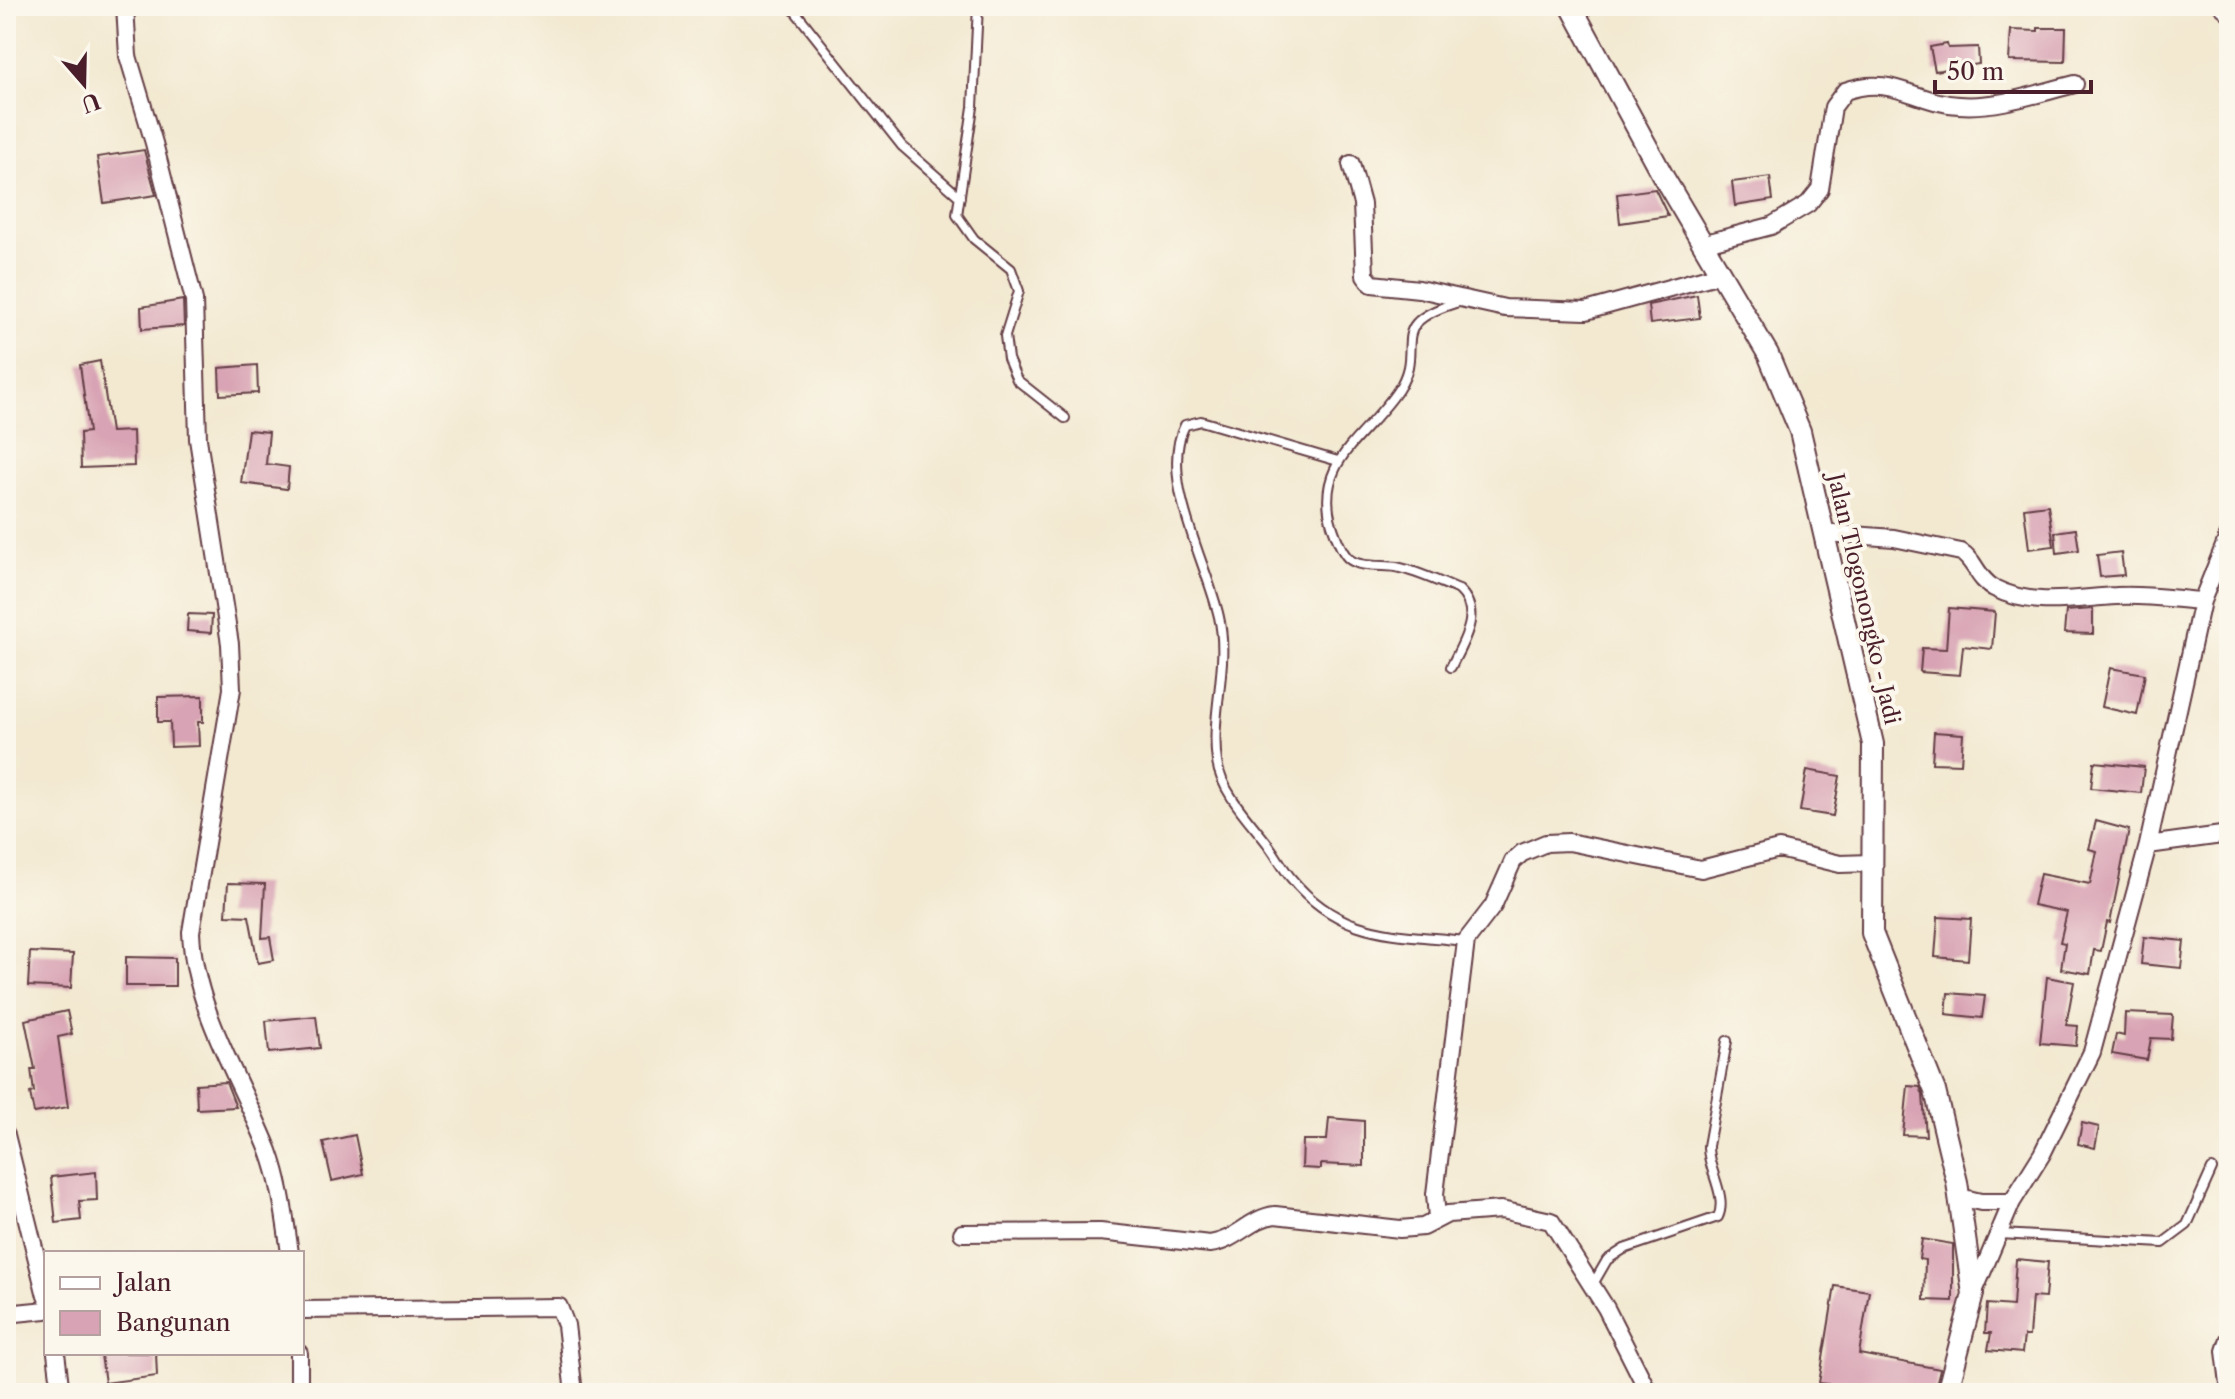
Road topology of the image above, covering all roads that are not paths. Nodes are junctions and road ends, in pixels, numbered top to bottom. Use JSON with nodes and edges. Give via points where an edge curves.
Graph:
{"nodes":[{"id":1,"x":125,"y":6,"type":"edge"},
{"id":2,"x":791,"y":6,"type":"edge"},
{"id":3,"x":978,"y":6,"type":"edge"},
{"id":4,"x":1571,"y":6,"type":"edge"},
{"id":5,"x":2222,"y":6,"type":"edge"},
{"id":6,"x":2229,"y":12,"type":"edge"},
{"id":7,"x":2075,"y":84,"type":"dead end"},
{"id":8,"x":1351,"y":164,"type":"dead end"},
{"id":9,"x":960,"y":197,"type":"junction"},
{"id":10,"x":1702,"y":244,"type":"junction"},
{"id":11,"x":1720,"y":274,"type":"junction"},
{"id":12,"x":1463,"y":301,"type":"junction"},
{"id":13,"x":1065,"y":418,"type":"dead end"},
{"id":14,"x":1338,"y":461,"type":"junction"},
{"id":15,"x":1826,"y":533,"type":"junction"},
{"id":16,"x":2229,"y":534,"type":"edge"},
{"id":17,"x":2202,"y":601,"type":"junction"},
{"id":18,"x":1451,"y":667,"type":"dead end"},
{"id":19,"x":2229,"y":834,"type":"edge"},
{"id":20,"x":2148,"y":845,"type":"junction"},
{"id":21,"x":1871,"y":863,"type":"junction"},
{"id":22,"x":1466,"y":941,"type":"junction"},
{"id":23,"x":1727,"y":1041,"type":"dead end"},
{"id":24,"x":6,"y":1135,"type":"edge"},
{"id":25,"x":2212,"y":1169,"type":"dead end"},
{"id":26,"x":1959,"y":1197,"type":"junction"},
{"id":27,"x":2012,"y":1202,"type":"junction"},
{"id":28,"x":1437,"y":1218,"type":"junction"},
{"id":29,"x":962,"y":1233,"type":"dead end"},
{"id":30,"x":1998,"y":1234,"type":"junction"},
{"id":31,"x":290,"y":1251,"type":"edge"},
{"id":32,"x":1592,"y":1286,"type":"junction"},
{"id":33,"x":44,"y":1288,"type":"edge"},
{"id":34,"x":1973,"y":1294,"type":"junction"},
{"id":35,"x":44,"y":1310,"type":"edge"},
{"id":36,"x":304,"y":1310,"type":"edge"},
{"id":37,"x":6,"y":1314,"type":"edge"},
{"id":38,"x":2229,"y":1339,"type":"edge"},
{"id":39,"x":56,"y":1355,"type":"edge"},
{"id":40,"x":299,"y":1355,"type":"edge"},
{"id":41,"x":2229,"y":1384,"type":"edge"},
{"id":42,"x":61,"y":1393,"type":"edge"},
{"id":43,"x":299,"y":1393,"type":"edge"},
{"id":44,"x":574,"y":1393,"type":"edge"},
{"id":45,"x":1649,"y":1393,"type":"edge"},
{"id":46,"x":1947,"y":1393,"type":"edge"}],
"edges":[{"from":1,"to":31,"type":"street","via":[[128,56],[194,300],[198,439],[230,644],[232,689],[191,932],[192,958],[203,998],[270,1153]]},
{"from":2,"to":9,"type":"lane","via":[[902,146]]},
{"from":3,"to":9,"type":"lane","via":[[973,107]]},
{"from":4,"to":10,"type":"street","name":"Jalan Tlogonongko - Jadi"},
{"from":5,"to":6,"type":"street"},
{"from":7,"to":10,"type":"street","via":[[1979,106],[1930,100],[1886,84],[1845,91],[1833,107],[1820,189],[1808,204],[1771,226]]},
{"from":8,"to":12,"type":"street","via":[[1362,204],[1368,281]]},
{"from":9,"to":13,"type":"lane","via":[[957,215],[974,239],[1011,269],[1019,291],[1005,336],[1017,380]]},
{"from":10,"to":11,"type":"street","name":"Jalan Tlogonongko - Jadi"},
{"from":11,"to":12,"type":"street","via":[[1586,311]]},
{"from":11,"to":15,"type":"street","name":"Jalan Tlogonongko - Jadi","via":[[1788,396]]},
{"from":12,"to":14,"type":"lane","via":[[1431,310],[1411,330],[1404,380]]},
{"from":14,"to":18,"type":"lane","via":[[1326,491],[1333,529],[1347,558],[1398,567],[1466,597],[1469,631]]},
{"from":14,"to":22,"type":"lane","via":[[1201,421],[1185,425],[1177,439],[1190,528],[1220,618],[1223,667],[1217,763],[1236,804],[1291,878],[1327,914],[1358,929]]},
{"from":15,"to":17,"type":"street","via":[[1894,538],[1961,552],[1982,580],[2022,597],[2062,602],[2134,596]]},
{"from":15,"to":21,"type":"street","name":"Jalan Tlogonongko - Jadi","via":[[1873,744]]},
{"from":16,"to":17,"type":"street"},
{"from":17,"to":20,"type":"street"},
{"from":19,"to":20,"type":"street"},
{"from":20,"to":27,"type":"street","via":[[2092,1052]]},
{"from":21,"to":22,"type":"street","via":[[1840,864],[1779,849],[1701,869],[1605,847],[1546,843],[1513,861],[1493,906]]},
{"from":21,"to":26,"type":"street","name":"Jalan Tlogonongko - Jadi","via":[[1872,933],[1935,1091]]},
{"from":22,"to":28,"type":"street","via":[[1435,1194]]},
{"from":23,"to":32,"type":"lane","via":[[1708,1146],[1708,1164],[1722,1203],[1718,1217],[1624,1249],[1607,1260]]},
{"from":24,"to":33,"type":"street"},
{"from":25,"to":30,"type":"lane","via":[[2187,1225],[2163,1243]]},
{"from":26,"to":27,"type":"street"},
{"from":26,"to":34,"type":"street","name":"Jalan Tlogonongko - Jadi"},
{"from":27,"to":30,"type":"street"},
{"from":28,"to":29,"type":"street","via":[[1423,1227],[1400,1229],[1264,1216],[1225,1242],[1210,1244],[1100,1232]]},
{"from":28,"to":32,"type":"street","via":[[1501,1210],[1551,1221]]},
{"from":30,"to":34,"type":"street"},
{"from":32,"to":45,"type":"street"},
{"from":34,"to":46,"type":"street"},
{"from":35,"to":37,"type":"street"},
{"from":36,"to":44,"type":"street","via":[[559,1307]]},
{"from":38,"to":41,"type":"street"},
{"from":39,"to":42,"type":"street"},
{"from":40,"to":43,"type":"street"}]}
